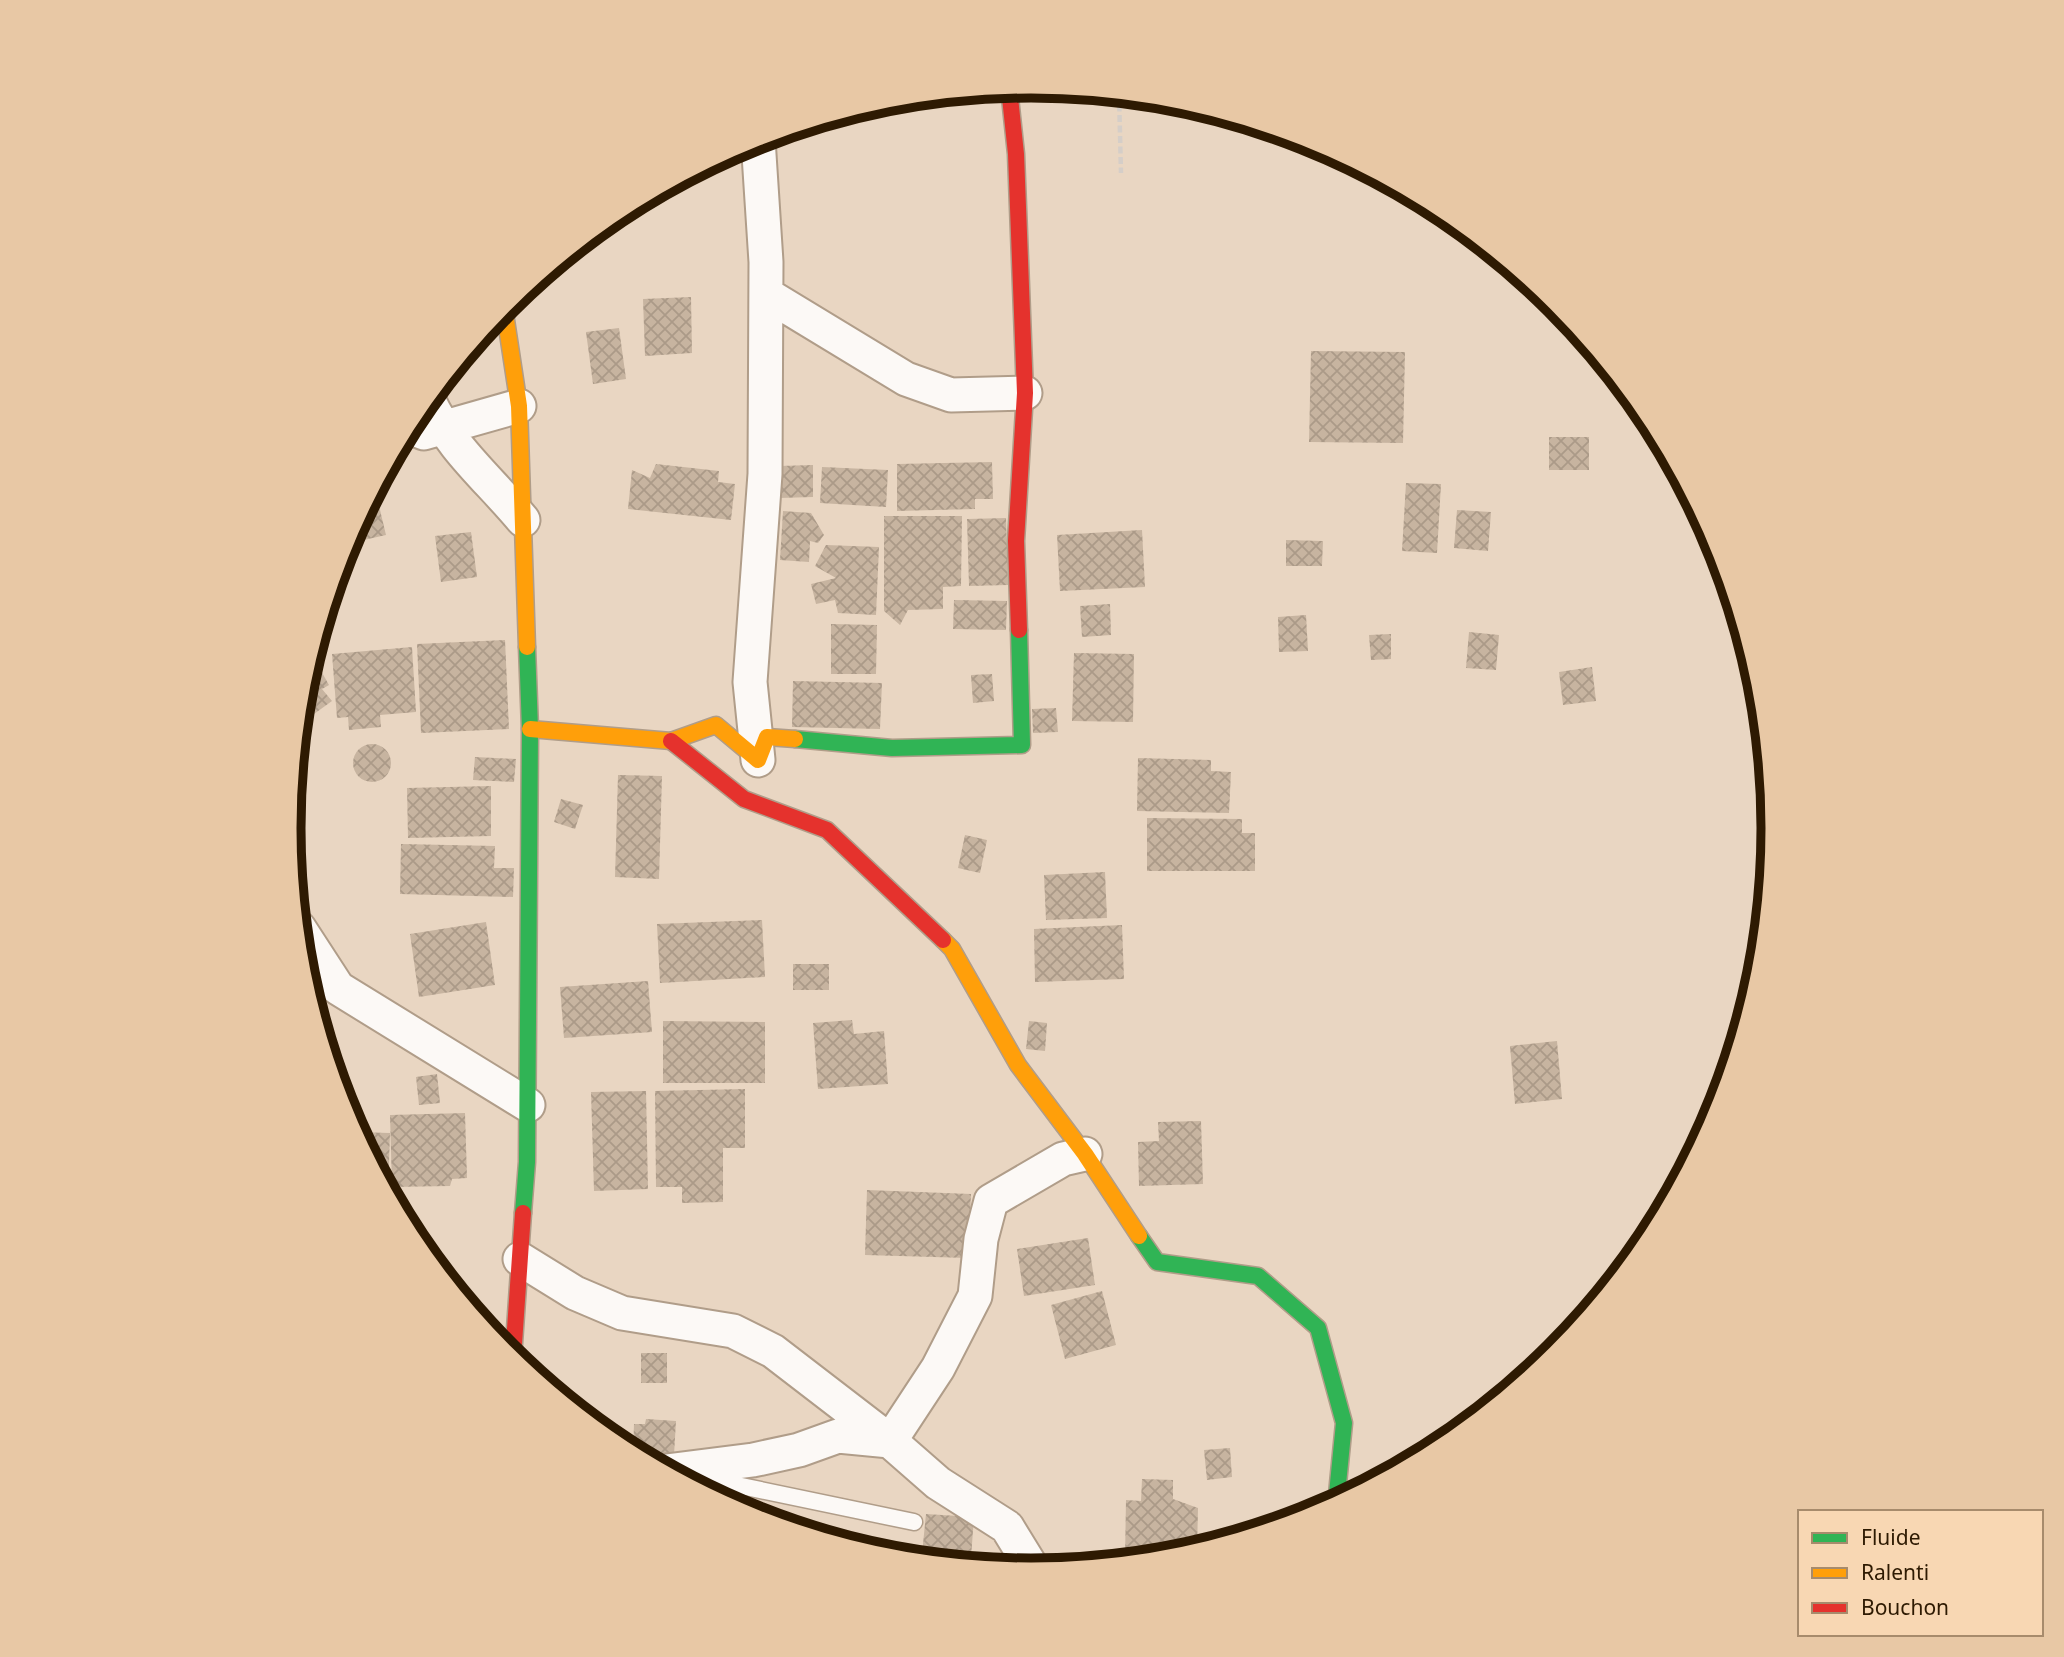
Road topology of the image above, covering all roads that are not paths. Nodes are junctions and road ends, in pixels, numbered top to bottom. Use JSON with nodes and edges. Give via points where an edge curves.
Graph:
{"nodes":[{"id":1,"x":1010,"y":99,"type":"edge"},
{"id":2,"x":759,"y":151,"type":"edge"},
{"id":3,"x":766,"y":294,"type":"junction"},
{"id":4,"x":506,"y":322,"type":"edge"},
{"id":5,"x":1024,"y":393,"type":"junction"},
{"id":6,"x":519,"y":406,"type":"junction"},
{"id":7,"x":434,"y":410,"type":"edge"},
{"id":8,"x":443,"y":428,"type":"junction"},
{"id":9,"x":420,"y":431,"type":"edge"},
{"id":10,"x":523,"y":520,"type":"junction"},
{"id":11,"x":530,"y":729,"type":"junction"},
{"id":12,"x":671,"y":741,"type":"junction"},
{"id":13,"x":758,"y":760,"type":"junction"},
{"id":14,"x":312,"y":949,"type":"edge"},
{"id":15,"x":528,"y":1105,"type":"junction"},
{"id":16,"x":1085,"y":1154,"type":"junction"},
{"id":17,"x":520,"y":1259,"type":"junction"},
{"id":18,"x":514,"y":1344,"type":"edge"},
{"id":19,"x":890,"y":1441,"type":"junction"},
{"id":20,"x":682,"y":1469,"type":"edge"},
{"id":21,"x":696,"y":1477,"type":"edge"},
{"id":22,"x":1337,"y":1492,"type":"edge"},
{"id":23,"x":915,"y":1522,"type":"dead end"},
{"id":24,"x":1007,"y":1527,"type":"junction"},
{"id":25,"x":1006,"y":1558,"type":"edge"},
{"id":26,"x":1026,"y":1559,"type":"edge"}],
"edges":[{"from":1,"to":5,"type":"street"},
{"from":2,"to":3,"type":"street"},
{"from":3,"to":5,"type":"street","via":[[906,379],[951,395]]},
{"from":3,"to":13,"type":"street","via":[[765,474],[750,682]]},
{"from":4,"to":6,"type":"street"},
{"from":5,"to":13,"type":"street","via":[[1016,541],[1022,745],[892,748],[767,737]]},
{"from":6,"to":8,"type":"street"},
{"from":6,"to":10,"type":"street"},
{"from":7,"to":8,"type":"street"},
{"from":8,"to":9,"type":"street"},
{"from":8,"to":10,"type":"street","via":[[466,460],[492,482]]},
{"from":10,"to":11,"type":"street"},
{"from":11,"to":12,"type":"street"},
{"from":11,"to":15,"type":"street"},
{"from":12,"to":13,"type":"street","via":[[716,725]]},
{"from":12,"to":16,"type":"street","via":[[744,799],[827,830],[952,950],[1018,1065]]},
{"from":14,"to":15,"type":"street","via":[[338,988]]},
{"from":15,"to":17,"type":"street"},
{"from":16,"to":19,"type":"street","via":[[1063,1159],[991,1201],[981,1239],[975,1296],[938,1368]]},
{"from":16,"to":22,"type":"street","via":[[1157,1262],[1258,1276],[1318,1328],[1344,1423]]},
{"from":17,"to":18,"type":"street"},
{"from":17,"to":19,"type":"street","via":[[575,1293],[622,1313],[733,1331],[773,1350]]},
{"from":19,"to":20,"type":"street","via":[[838,1436],[753,1460]]},
{"from":19,"to":24,"type":"street","via":[[938,1483]]},
{"from":21,"to":23,"type":"lane"},
{"from":24,"to":25,"type":"street"},
{"from":24,"to":26,"type":"street"}]}
